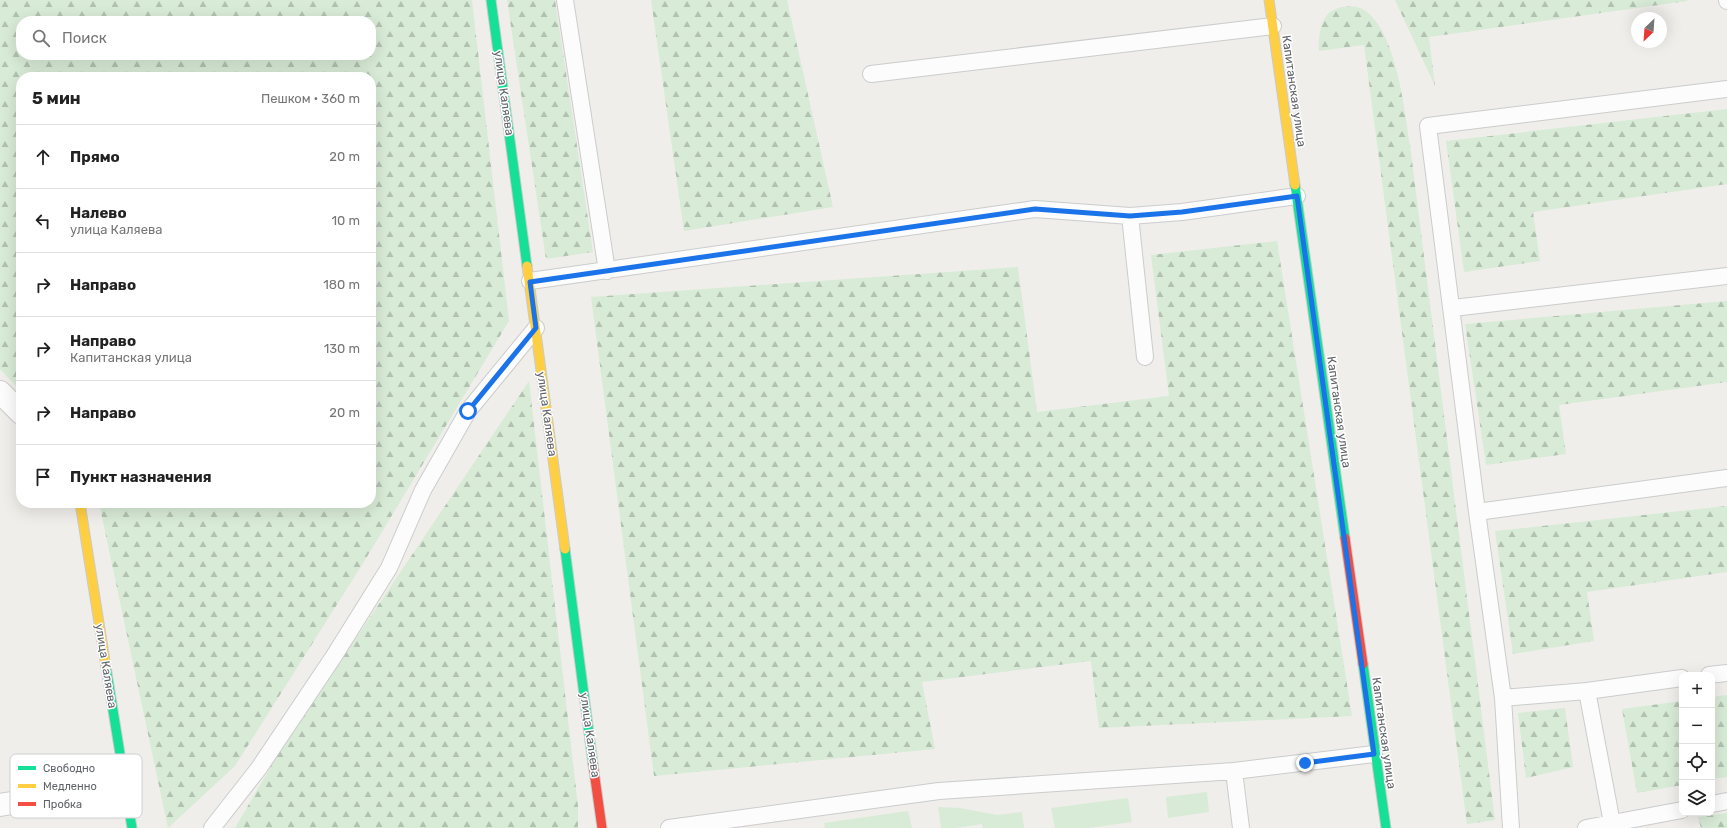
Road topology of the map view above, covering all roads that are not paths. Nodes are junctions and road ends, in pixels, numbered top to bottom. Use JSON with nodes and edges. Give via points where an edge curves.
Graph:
{"nodes":[{"id":1,"x":491,"y":0,"type":"edge"},
{"id":2,"x":565,"y":0,"type":"edge"},
{"id":3,"x":1270,"y":0,"type":"edge"},
{"id":4,"x":1273,"y":26,"type":"junction"},
{"id":5,"x":871,"y":74,"type":"dead end"},
{"id":6,"x":1727,"y":89,"type":"edge"},
{"id":7,"x":1297,"y":196,"type":"junction"},
{"id":8,"x":1130,"y":216,"type":"junction"},
{"id":9,"x":606,"y":271,"type":"junction"},
{"id":10,"x":1727,"y":276,"type":"edge"},
{"id":11,"x":530,"y":282,"type":"junction"},
{"id":12,"x":1452,"y":308,"type":"junction"},
{"id":13,"x":536,"y":328,"type":"junction"},
{"id":14,"x":1145,"y":357,"type":"dead end"},
{"id":15,"x":0,"y":392,"type":"edge"},
{"id":16,"x":16,"y":408,"type":"edge"},
{"id":17,"x":1727,"y":478,"type":"edge"},
{"id":18,"x":81,"y":508,"type":"edge"},
{"id":19,"x":1477,"y":512,"type":"junction"},
{"id":20,"x":1727,"y":673,"type":"edge"},
{"id":21,"x":1715,"y":674,"type":"edge"},
{"id":22,"x":1679,"y":678,"type":"edge"},
{"id":23,"x":1587,"y":691,"type":"junction"},
{"id":24,"x":1503,"y":698,"type":"junction"},
{"id":25,"x":119,"y":754,"type":"edge"},
{"id":26,"x":1374,"y":754,"type":"junction"},
{"id":27,"x":1234,"y":771,"type":"junction"},
{"id":28,"x":1727,"y":801,"type":"edge"},
{"id":29,"x":10,"y":803,"type":"edge"},
{"id":30,"x":1715,"y":803,"type":"edge"},
{"id":31,"x":0,"y":805,"type":"edge"},
{"id":32,"x":1679,"y":811,"type":"edge"},
{"id":33,"x":130,"y":818,"type":"edge"},
{"id":34,"x":1612,"y":823,"type":"junction"},
{"id":35,"x":695,"y":826,"type":"edge"},
{"id":36,"x":132,"y":828,"type":"edge"},
{"id":37,"x":212,"y":828,"type":"edge"},
{"id":38,"x":602,"y":828,"type":"edge"},
{"id":39,"x":669,"y":828,"type":"edge"},
{"id":40,"x":1241,"y":828,"type":"edge"},
{"id":41,"x":1386,"y":828,"type":"edge"},
{"id":42,"x":1511,"y":828,"type":"edge"},
{"id":43,"x":1586,"y":828,"type":"edge"}],
"edges":[{"from":1,"to":11,"type":"street","name":"улица Каляева"},
{"from":2,"to":9,"type":"lane"},
{"from":3,"to":4,"type":"street","name":"Капитанская улица"},
{"from":4,"to":5,"type":"lane"},
{"from":4,"to":7,"type":"street","name":"Капитанская улица"},
{"from":6,"to":12,"type":"lane","via":[[1428,126]]},
{"from":7,"to":8,"type":"lane","via":[[1182,212]]},
{"from":7,"to":26,"type":"street","name":"Капитанская улица"},
{"from":8,"to":9,"type":"lane","via":[[1035,209]]},
{"from":8,"to":14,"type":"lane"},
{"from":9,"to":11,"type":"lane"},
{"from":10,"to":12,"type":"lane"},
{"from":11,"to":13,"type":"street","name":"улица Каляева"},
{"from":12,"to":19,"type":"lane"},
{"from":13,"to":37,"type":"lane","via":[[468,411],[423,490],[389,568],[259,768]]},
{"from":13,"to":38,"type":"street","name":"улица Каляева"},
{"from":15,"to":16,"type":"street"},
{"from":17,"to":19,"type":"lane"},
{"from":18,"to":25,"type":"street","name":"улица Каляева"},
{"from":19,"to":24,"type":"lane"},
{"from":20,"to":21,"type":"lane"},
{"from":22,"to":23,"type":"lane"},
{"from":23,"to":24,"type":"lane"},
{"from":23,"to":34,"type":"lane"},
{"from":24,"to":42,"type":"lane"},
{"from":26,"to":27,"type":"lane"},
{"from":26,"to":41,"type":"street","name":"Капитанская улица"},
{"from":27,"to":35,"type":"lane","via":[[939,791]]},
{"from":27,"to":40,"type":"lane"},
{"from":28,"to":30,"type":"lane"},
{"from":29,"to":31,"type":"street"},
{"from":32,"to":34,"type":"lane"},
{"from":33,"to":36,"type":"street","name":"улица Каляева"},
{"from":34,"to":43,"type":"lane"},
{"from":35,"to":39,"type":"lane"}]}
